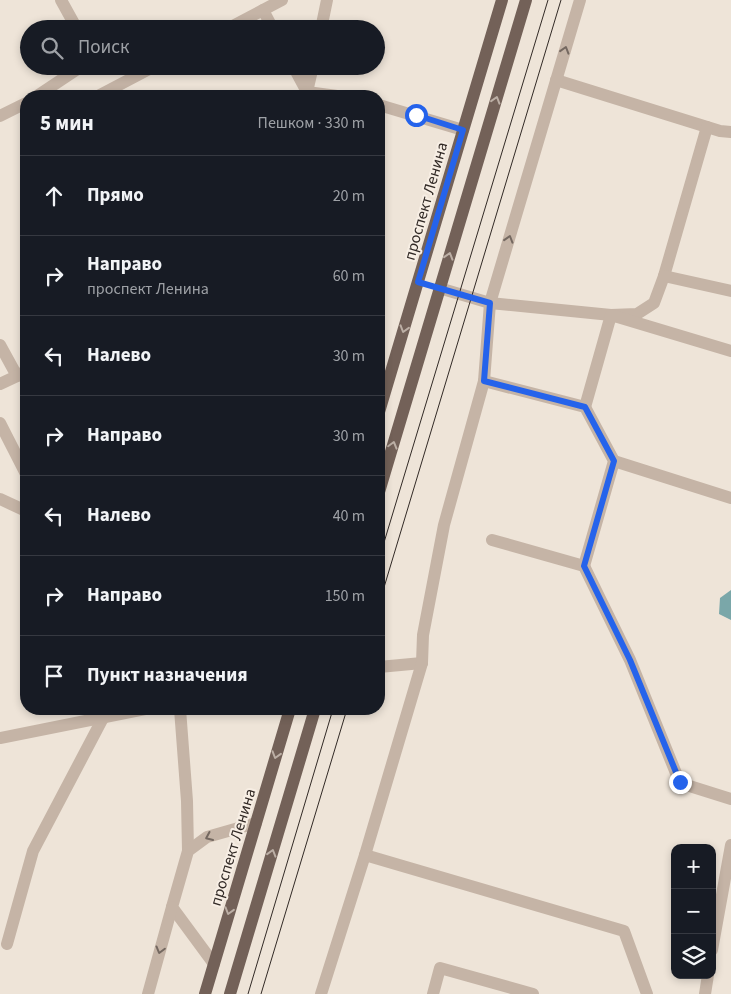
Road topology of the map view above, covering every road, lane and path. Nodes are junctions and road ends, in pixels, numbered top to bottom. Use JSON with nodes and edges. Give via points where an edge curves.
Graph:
{"nodes":[{"id":1,"x":61,"y":0,"type":"edge"},
{"id":2,"x":282,"y":0,"type":"edge"},
{"id":3,"x":327,"y":0,"type":"edge"},
{"id":4,"x":502,"y":0,"type":"edge"},
{"id":5,"x":526,"y":0,"type":"edge"},
{"id":6,"x":580,"y":0,"type":"edge"},
{"id":7,"x":263,"y":10,"type":"junction"},
{"id":8,"x":72,"y":20,"type":"edge"},
{"id":9,"x":244,"y":20,"type":"edge"},
{"id":10,"x":268,"y":20,"type":"edge"},
{"id":11,"x":323,"y":20,"type":"edge"},
{"id":12,"x":68,"y":75,"type":"edge"},
{"id":13,"x":138,"y":75,"type":"edge"},
{"id":14,"x":297,"y":75,"type":"edge"},
{"id":15,"x":311,"y":75,"type":"edge"},
{"id":16,"x":556,"y":80,"type":"junction"},
{"id":17,"x":46,"y":90,"type":"edge"},
{"id":18,"x":109,"y":90,"type":"edge"},
{"id":19,"x":304,"y":90,"type":"edge"},
{"id":20,"x":307,"y":90,"type":"edge"},
{"id":21,"x":20,"y":106,"type":"edge"},
{"id":22,"x":385,"y":107,"type":"edge"},
{"id":23,"x":0,"y":116,"type":"edge"},
{"id":24,"x":706,"y":127,"type":"junction"},
{"id":25,"x":463,"y":130,"type":"junction"},
{"id":26,"x":731,"y":132,"type":"edge"},
{"id":27,"x":664,"y":276,"type":"junction"},
{"id":28,"x":418,"y":282,"type":"junction"},
{"id":29,"x":439,"y":288,"type":"junction"},
{"id":30,"x":731,"y":291,"type":"edge"},
{"id":31,"x":490,"y":303,"type":"junction"},
{"id":32,"x":611,"y":315,"type":"junction"},
{"id":33,"x":731,"y":350,"type":"edge"},
{"id":34,"x":2,"y":354,"type":"edge"},
{"id":35,"x":20,"y":373,"type":"edge"},
{"id":36,"x":20,"y":374,"type":"edge"},
{"id":37,"x":484,"y":381,"type":"junction"},
{"id":38,"x":0,"y":384,"type":"edge"},
{"id":39,"x":385,"y":392,"type":"edge"},
{"id":40,"x":585,"y":407,"type":"junction"},
{"id":41,"x":0,"y":422,"type":"edge"},
{"id":42,"x":4,"y":439,"type":"edge"},
{"id":43,"x":614,"y":461,"type":"junction"},
{"id":44,"x":20,"y":464,"type":"edge"},
{"id":45,"x":385,"y":472,"type":"edge"},
{"id":46,"x":731,"y":498,"type":"edge"},
{"id":47,"x":0,"y":499,"type":"edge"},
{"id":48,"x":20,"y":508,"type":"edge"},
{"id":49,"x":492,"y":540,"type":"dead end"},
{"id":50,"x":584,"y":566,"type":"junction"},
{"id":51,"x":422,"y":663,"type":"junction"},
{"id":52,"x":385,"y":666,"type":"edge"},
{"id":53,"x":94,"y":715,"type":"edge"},
{"id":54,"x":101,"y":715,"type":"edge"},
{"id":55,"x":180,"y":715,"type":"edge"},
{"id":56,"x":288,"y":715,"type":"edge"},
{"id":57,"x":313,"y":715,"type":"edge"},
{"id":58,"x":0,"y":738,"type":"edge"},
{"id":59,"x":731,"y":798,"type":"edge"},
{"id":60,"x":256,"y":822,"type":"junction"},
{"id":61,"x":731,"y":844,"type":"edge"},
{"id":62,"x":188,"y":851,"type":"junction"},
{"id":63,"x":365,"y":855,"type":"junction"},
{"id":64,"x":172,"y":906,"type":"junction"},
{"id":65,"x":715,"y":934,"type":"edge"},
{"id":66,"x":7,"y":944,"type":"dead end"},
{"id":67,"x":214,"y":964,"type":"junction"},
{"id":68,"x":707,"y":979,"type":"edge"},
{"id":69,"x":148,"y":994,"type":"edge"},
{"id":70,"x":205,"y":994,"type":"edge"},
{"id":71,"x":230,"y":994,"type":"edge"},
{"id":72,"x":321,"y":994,"type":"edge"},
{"id":73,"x":433,"y":994,"type":"edge"},
{"id":74,"x":533,"y":994,"type":"edge"},
{"id":75,"x":647,"y":994,"type":"edge"},
{"id":76,"x":704,"y":994,"type":"edge"}],
"edges":[{"from":1,"to":8,"type":"street"},
{"from":2,"to":7,"type":"street"},
{"from":3,"to":11,"type":"street"},
{"from":4,"to":25,"type":"main road","name":"проспект Ленина"},
{"from":29,"to":5,"type":"main road","one_way":true},
{"from":16,"to":6,"type":"street","one_way":true},
{"from":7,"to":9,"type":"street"},
{"from":7,"to":10,"type":"street"},
{"from":12,"to":17,"type":"street"},
{"from":13,"to":18,"type":"street"},
{"from":14,"to":19,"type":"street"},
{"from":15,"to":20,"type":"street"},
{"from":16,"to":24,"type":"street"},
{"from":31,"to":16,"type":"street","one_way":true},
{"from":21,"to":23,"type":"street"},
{"from":22,"to":25,"type":"street"},
{"from":24,"to":26,"type":"street"},
{"from":24,"to":27,"type":"street"},
{"from":25,"to":28,"type":"main road","name":"проспект Ленина"},
{"from":27,"to":30,"type":"street"},
{"from":27,"to":32,"type":"street","via":[[654,303],[637,314]]},
{"from":28,"to":29,"type":"main road"},
{"from":28,"to":39,"type":"main road","name":"проспект Ленина","one_way":true},
{"from":29,"to":31,"type":"street"},
{"from":45,"to":29,"type":"main road","one_way":true},
{"from":31,"to":32,"type":"street"},
{"from":31,"to":37,"type":"street"},
{"from":32,"to":33,"type":"street"},
{"from":32,"to":40,"type":"street"},
{"from":34,"to":35,"type":"street"},
{"from":36,"to":38,"type":"street"},
{"from":37,"to":40,"type":"street"},
{"from":37,"to":51,"type":"street","via":[[444,525],[423,635]]},
{"from":40,"to":43,"type":"street"},
{"from":41,"to":42,"type":"street"},
{"from":42,"to":44,"type":"street"},
{"from":43,"to":46,"type":"street"},
{"from":43,"to":50,"type":"street"},
{"from":47,"to":48,"type":"street"},
{"from":49,"to":50,"type":"street"},
{"from":50,"to":59,"type":"street","via":[[630,660],[680,782]]},
{"from":51,"to":52,"type":"street"},
{"from":51,"to":63,"type":"street"},
{"from":53,"to":58,"type":"street"},
{"from":54,"to":66,"type":"street","via":[[33,851]]},
{"from":55,"to":62,"type":"street"},
{"from":56,"to":60,"type":"main road","name":"проспект Ленина","one_way":true},
{"from":71,"to":57,"type":"main road","one_way":true},
{"from":60,"to":62,"type":"street","one_way":true,"via":[[207,837]]},
{"from":60,"to":67,"type":"main road","name":"проспект Ленина","one_way":true},
{"from":61,"to":65,"type":"street"},
{"from":62,"to":64,"type":"street"},
{"from":63,"to":72,"type":"street"},
{"from":63,"to":75,"type":"street","via":[[624,930]]},
{"from":64,"to":67,"type":"street"},
{"from":64,"to":69,"type":"street","one_way":true},
{"from":67,"to":70,"type":"main road","name":"проспект Ленина"},
{"from":68,"to":76,"type":"street"},
{"from":73,"to":74,"type":"street","via":[[440,968]]}]}
